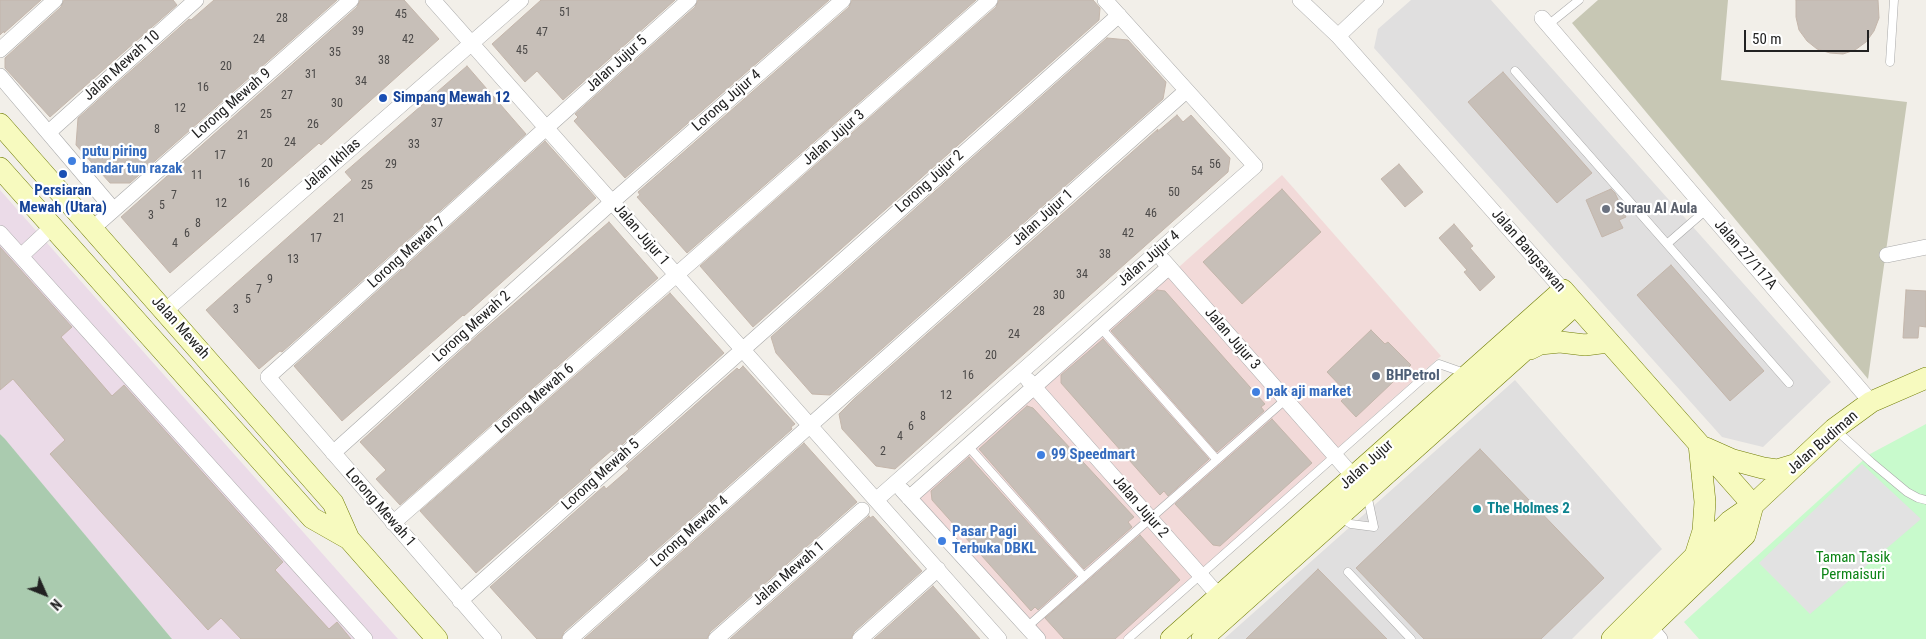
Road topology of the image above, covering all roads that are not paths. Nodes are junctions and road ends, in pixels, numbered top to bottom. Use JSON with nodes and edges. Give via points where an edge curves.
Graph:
{"nodes":[{"id":1,"x":56,"y":0,"type":"edge"},
{"id":2,"x":196,"y":0,"type":"edge"},
{"id":3,"x":351,"y":0,"type":"edge"},
{"id":4,"x":432,"y":0,"type":"edge"},
{"id":5,"x":521,"y":0,"type":"edge"},
{"id":6,"x":689,"y":0,"type":"edge"},
{"id":7,"x":843,"y":0,"type":"edge"},
{"id":8,"x":990,"y":0,"type":"edge"},
{"id":9,"x":1105,"y":0,"type":"edge"},
{"id":10,"x":1300,"y":0,"type":"edge"},
{"id":11,"x":1376,"y":0,"type":"edge"},
{"id":12,"x":1579,"y":0,"type":"edge"},
{"id":13,"x":1894,"y":0,"type":"edge"},
{"id":14,"x":1119,"y":15,"type":"junction"},
{"id":15,"x":1545,"y":21,"type":"joint"},
{"id":16,"x":1338,"y":36,"type":"junction"},
{"id":17,"x":471,"y":44,"type":"junction"},
{"id":18,"x":0,"y":50,"type":"edge"},
{"id":19,"x":1890,"y":62,"type":"dead end"},
{"id":20,"x":1515,"y":71,"type":"dead end"},
{"id":21,"x":0,"y":76,"type":"edge"},
{"id":22,"x":1186,"y":91,"type":"junction"},
{"id":23,"x":0,"y":124,"type":"edge"},
{"id":24,"x":546,"y":128,"type":"junction"},
{"id":25,"x":48,"y":132,"type":"junction"},
{"id":26,"x":0,"y":168,"type":"edge"},
{"id":27,"x":612,"y":202,"type":"junction"},
{"id":28,"x":114,"y":209,"type":"junction"},
{"id":29,"x":1706,"y":210,"type":"junction"},
{"id":30,"x":52,"y":228,"type":"junction"},
{"id":31,"x":92,"y":229,"type":"junction"},
{"id":32,"x":0,"y":233,"type":"edge"},
{"id":33,"x":1667,"y":244,"type":"junction"},
{"id":34,"x":1926,"y":247,"type":"edge"},
{"id":35,"x":1156,"y":253,"type":"junction"},
{"id":36,"x":1887,"y":255,"type":"dead end"},
{"id":37,"x":21,"y":256,"type":"junction"},
{"id":38,"x":1169,"y":268,"type":"junction"},
{"id":39,"x":677,"y":275,"type":"junction"},
{"id":40,"x":1569,"y":298,"type":"junction"},
{"id":41,"x":165,"y":311,"type":"junction"},
{"id":42,"x":1101,"y":328,"type":"junction"},
{"id":43,"x":144,"y":330,"type":"junction"},
{"id":44,"x":1608,"y":342,"type":"junction"},
{"id":45,"x":742,"y":349,"type":"junction"},
{"id":46,"x":1526,"y":351,"type":"junction"},
{"id":47,"x":1021,"y":372,"type":"junction"},
{"id":48,"x":1467,"y":376,"type":"junction"},
{"id":49,"x":268,"y":377,"type":"joint"},
{"id":50,"x":1926,"y":378,"type":"edge"},
{"id":51,"x":1789,"y":383,"type":"dead end"},
{"id":52,"x":1035,"y":387,"type":"junction"},
{"id":53,"x":1285,"y":400,"type":"junction"},
{"id":54,"x":1872,"y":402,"type":"junction"},
{"id":55,"x":810,"y":426,"type":"junction"},
{"id":56,"x":1834,"y":429,"type":"junction"},
{"id":57,"x":1699,"y":444,"type":"junction"},
{"id":58,"x":968,"y":446,"type":"junction"},
{"id":59,"x":333,"y":453,"type":"junction"},
{"id":60,"x":1335,"y":456,"type":"junction"},
{"id":61,"x":1217,"y":460,"type":"junction"},
{"id":62,"x":1797,"y":464,"type":"junction"},
{"id":63,"x":895,"y":483,"type":"junction"},
{"id":64,"x":1360,"y":485,"type":"junction"},
{"id":65,"x":909,"y":498,"type":"junction"},
{"id":66,"x":876,"y":500,"type":"junction"},
{"id":67,"x":1926,"y":500,"type":"edge"},
{"id":68,"x":1754,"y":505,"type":"junction"},
{"id":69,"x":862,"y":510,"type":"dead end"},
{"id":70,"x":1338,"y":517,"type":"junction"},
{"id":71,"x":1151,"y":519,"type":"junction"},
{"id":72,"x":393,"y":523,"type":"junction"},
{"id":73,"x":349,"y":539,"type":"junction"},
{"id":74,"x":1695,"y":556,"type":"junction"},
{"id":75,"x":938,"y":569,"type":"junction"},
{"id":76,"x":1348,"y":572,"type":"dead end"},
{"id":77,"x":1200,"y":575,"type":"junction"},
{"id":78,"x":1084,"y":577,"type":"junction"},
{"id":79,"x":1219,"y":596,"type":"junction"},
{"id":80,"x":460,"y":601,"type":"junction"},
{"id":81,"x":1027,"y":627,"type":"junction"},
{"id":82,"x":1649,"y":635,"type":"edge"},
{"id":83,"x":365,"y":639,"type":"edge"},
{"id":84,"x":437,"y":639,"type":"edge"},
{"id":85,"x":494,"y":639,"type":"edge"},
{"id":86,"x":570,"y":639,"type":"edge"},
{"id":87,"x":716,"y":639,"type":"edge"},
{"id":88,"x":860,"y":639,"type":"edge"},
{"id":89,"x":1000,"y":639,"type":"edge"},
{"id":90,"x":1038,"y":639,"type":"edge"},
{"id":91,"x":1128,"y":639,"type":"edge"},
{"id":92,"x":1171,"y":639,"type":"edge"},
{"id":93,"x":1202,"y":639,"type":"edge"},
{"id":94,"x":1411,"y":639,"type":"edge"},
{"id":95,"x":1612,"y":639,"type":"edge"}],
"edges":[{"from":1,"to":18,"type":"street"},
{"from":2,"to":25,"type":"street","name":"Jalan Mewah 10"},
{"from":3,"to":28,"type":"street","name":"Lorong Mewah 9"},
{"from":4,"to":17,"type":"street","name":"Jalan Jujur 1"},
{"from":5,"to":17,"type":"street","name":"Jalan Ikhlas"},
{"from":6,"to":24,"type":"street","name":"Jalan Jujur 5"},
{"from":7,"to":27,"type":"street","name":"Lorong Jujur 4"},
{"from":8,"to":39,"type":"street","name":"Jalan Jujur 3"},
{"from":9,"to":14,"type":"street","name":"Jalan Jujur 4"},
{"from":10,"to":16,"type":"street","name":"Jalan Bangsawan"},
{"from":11,"to":16,"type":"street"},
{"from":12,"to":15,"type":"lane"},
{"from":13,"to":19,"type":"lane"},
{"from":14,"to":22,"type":"street","name":"Jalan Jujur 4"},
{"from":14,"to":45,"type":"street","name":"Lorong Jujur 2"},
{"from":15,"to":29,"type":"street","name":"Jalan 27/117A"},
{"from":16,"to":40,"type":"street","name":"Jalan Bangsawan"},
{"from":17,"to":24,"type":"street","name":"Jalan Jujur 1"},
{"from":17,"to":41,"type":"street","name":"Jalan Ikhlas"},
{"from":20,"to":33,"type":"lane"},
{"from":21,"to":25,"type":"street"},
{"from":22,"to":35,"type":"street","name":"Jalan Jujur 4","via":[[1255,166]]},
{"from":22,"to":55,"type":"street","name":"Jalan Jujur 1"},
{"from":23,"to":31,"type":"street","name":"Jalan Mewah"},
{"from":24,"to":27,"type":"street","name":"Jalan Jujur 1"},
{"from":24,"to":49,"type":"street","name":"Lorong Mewah 7"},
{"from":25,"to":28,"type":"street"},
{"from":26,"to":30,"type":"street","name":"Jalan Mewah"},
{"from":27,"to":39,"type":"street","name":"Jalan Jujur 1"},
{"from":27,"to":59,"type":"street","name":"Lorong Mewah 2"},
{"from":28,"to":31,"type":"street","name":"Lorong Mewah 9"},
{"from":29,"to":33,"type":"lane"},
{"from":29,"to":54,"type":"street","name":"Jalan 27/117A"},
{"from":30,"to":37,"type":"street"},
{"from":30,"to":43,"type":"street","name":"Jalan Mewah"},
{"from":31,"to":41,"type":"street","name":"Jalan Mewah"},
{"from":32,"to":37,"type":"street"},
{"from":33,"to":51,"type":"lane"},
{"from":34,"to":36,"type":"street"},
{"from":35,"to":38,"type":"street","name":"Jalan Jujur 3"},
{"from":35,"to":47,"type":"street","name":"Jalan Jujur 4"},
{"from":37,"to":83,"type":"street"},
{"from":38,"to":42,"type":"street"},
{"from":38,"to":53,"type":"street","name":"Jalan Jujur 3"},
{"from":39,"to":45,"type":"street","name":"Jalan Jujur 1"},
{"from":39,"to":72,"type":"street","name":"Lorong Mewah 6"},
{"from":40,"to":44,"type":"street","name":"Jalan Bangsawan"},
{"from":40,"to":46,"type":"street","name":"Jalan Jujur"},
{"from":40,"to":48,"type":"street","name":"Jalan Jujur"},
{"from":41,"to":43,"type":"street","name":"Jalan Ikhlas"},
{"from":41,"to":73,"type":"street","name":"Jalan Mewah","via":[[333,502]]},
{"from":42,"to":52,"type":"street"},
{"from":42,"to":61,"type":"lane"},
{"from":43,"to":73,"type":"street","name":"Jalan Mewah","via":[[312,518]]},
{"from":44,"to":46,"type":"street","via":[[1540,344]]},
{"from":44,"to":57,"type":"street","name":"Jalan Bangsawan"},
{"from":45,"to":55,"type":"street","name":"Jalan Jujur 1"},
{"from":45,"to":80,"type":"street","name":"Lorong Mewah 5"},
{"from":46,"to":64,"type":"street","name":"Jalan Jujur"},
{"from":47,"to":52,"type":"street","name":"Jalan Jujur 2"},
{"from":47,"to":63,"type":"street","name":"Jalan Jujur 4"},
{"from":48,"to":60,"type":"lane","via":[[1439,364]]},
{"from":48,"to":64,"type":"street","name":"Jalan Jujur"},
{"from":49,"to":59,"type":"street","name":"Lorong Mewah 1"},
{"from":50,"to":54,"type":"street","name":"Jalan Budiman"},
{"from":52,"to":58,"type":"street"},
{"from":52,"to":71,"type":"street","name":"Jalan Jujur 2"},
{"from":53,"to":60,"type":"street","name":"Jalan Jujur 3"},
{"from":53,"to":61,"type":"lane"},
{"from":54,"to":56,"type":"street","name":"Jalan Budiman"},
{"from":55,"to":66,"type":"street","name":"Jalan Jujur 1"},
{"from":55,"to":86,"type":"street","name":"Lorong Mewah 4"},
{"from":56,"to":62,"type":"street","name":"Jalan Budiman"},
{"from":56,"to":67,"type":"lane","via":[[1907,492]]},
{"from":57,"to":62,"type":"street","via":[[1733,460],[1763,468],[1776,470]]},
{"from":57,"to":68,"type":"street","name":"Jalan Bangsawan"},
{"from":57,"to":74,"type":"street","via":[[1705,502],[1703,531]]},
{"from":58,"to":65,"type":"street"},
{"from":58,"to":78,"type":"lane"},
{"from":59,"to":72,"type":"street","name":"Lorong Mewah 1"},
{"from":60,"to":64,"type":"street","name":"Jalan Jujur 3"},
{"from":60,"to":77,"type":"lane"},
{"from":61,"to":71,"type":"lane"},
{"from":62,"to":68,"type":"street","name":"Jalan Budiman"},
{"from":63,"to":65,"type":"street"},
{"from":63,"to":66,"type":"street","name":"Jalan Jujur 4"},
{"from":64,"to":70,"type":"street","name":"Jalan Jujur"},
{"from":64,"to":70,"type":"lane","via":[[1371,506],[1374,527],[1351,524]]},
{"from":64,"to":79,"type":"street","name":"Jalan Jujur"},
{"from":65,"to":81,"type":"street"},
{"from":66,"to":75,"type":"street","name":"Jalan Jujur 1"},
{"from":68,"to":74,"type":"street","name":"Jalan Budiman","via":[[1730,521]]},
{"from":68,"to":82,"type":"street","name":"Jalan Budiman","via":[[1745,535]]},
{"from":69,"to":87,"type":"street","name":"Jalan Mewah 1"},
{"from":70,"to":93,"type":"street","name":"Jalan Jujur"},
{"from":71,"to":77,"type":"street","name":"Jalan Jujur 2"},
{"from":71,"to":78,"type":"lane"},
{"from":72,"to":80,"type":"street","name":"Lorong Mewah 1"},
{"from":73,"to":84,"type":"street","name":"Jalan Mewah"},
{"from":74,"to":95,"type":"street","name":"Jalan Budiman"},
{"from":75,"to":88,"type":"street"},
{"from":75,"to":89,"type":"street","name":"Jalan Jujur 1"},
{"from":76,"to":94,"type":"lane"},
{"from":77,"to":79,"type":"street","name":"Jalan Jujur 2"},
{"from":77,"to":91,"type":"lane"},
{"from":78,"to":81,"type":"lane"},
{"from":79,"to":92,"type":"street","name":"Jalan Jujur"},
{"from":80,"to":85,"type":"street","name":"Lorong Mewah 1"},
{"from":81,"to":90,"type":"street"}]}
